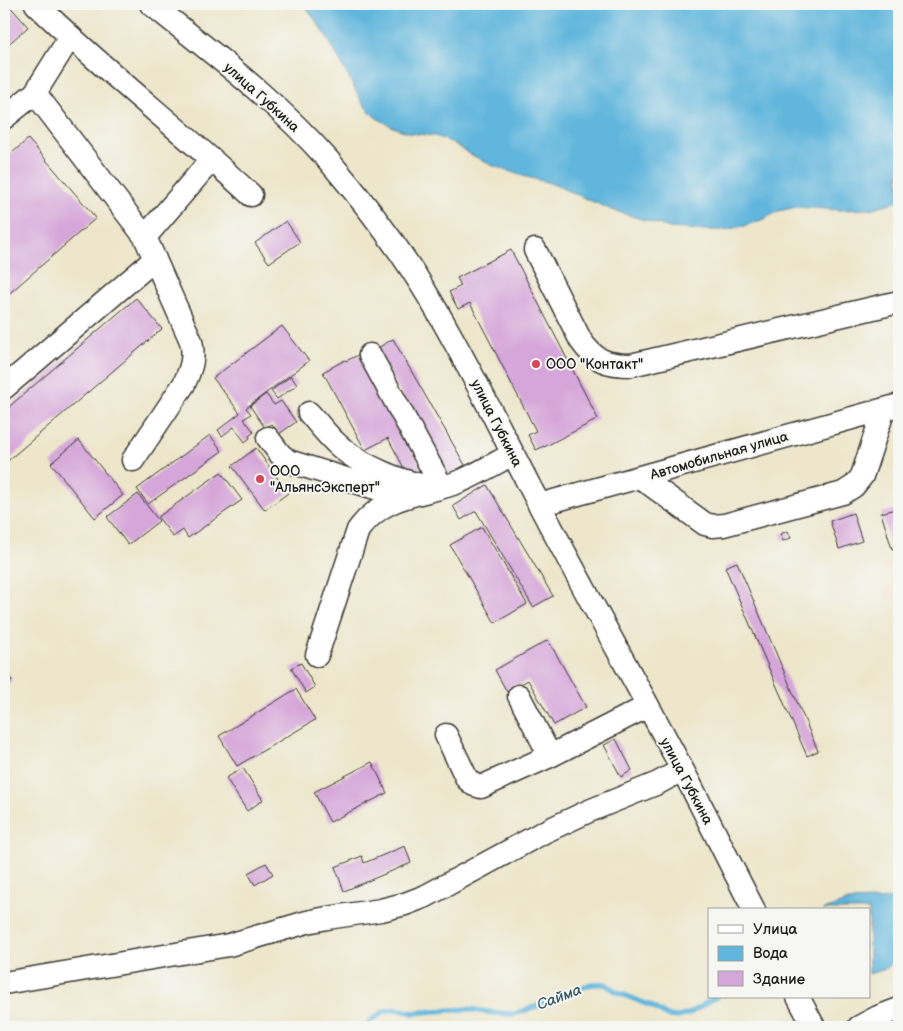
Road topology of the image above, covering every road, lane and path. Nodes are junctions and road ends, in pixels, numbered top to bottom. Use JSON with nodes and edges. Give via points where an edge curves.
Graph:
{"nodes":[{"id":1,"x":36,"y":4,"type":"edge"},
{"id":2,"x":151,"y":4,"type":"edge"},
{"id":3,"x":70,"y":37,"type":"junction"},
{"id":4,"x":35,"y":93,"type":"junction"},
{"id":5,"x":4,"y":118,"type":"edge"},
{"id":6,"x":212,"y":159,"type":"junction"},
{"id":7,"x":250,"y":195,"type":"dead end"},
{"id":8,"x":145,"y":237,"type":"junction"},
{"id":9,"x":535,"y":250,"type":"dead end"},
{"id":10,"x":155,"y":259,"type":"junction"},
{"id":11,"x":899,"y":302,"type":"edge"},
{"id":12,"x":370,"y":355,"type":"dead end"},
{"id":13,"x":4,"y":388,"type":"edge"},
{"id":14,"x":892,"y":407,"type":"edge"},
{"id":15,"x":309,"y":413,"type":"dead end"},
{"id":16,"x":268,"y":438,"type":"dead end"},
{"id":17,"x":513,"y":454,"type":"junction"},
{"id":18,"x":133,"y":460,"type":"dead end"},
{"id":19,"x":640,"y":477,"type":"junction"},
{"id":20,"x":442,"y":487,"type":"junction"},
{"id":21,"x":408,"y":495,"type":"junction"},
{"id":22,"x":540,"y":505,"type":"junction"},
{"id":23,"x":317,"y":655,"type":"dead end"},
{"id":24,"x":518,"y":696,"type":"dead end"},
{"id":25,"x":648,"y":706,"type":"junction"},
{"id":26,"x":446,"y":735,"type":"dead end"},
{"id":27,"x":550,"y":756,"type":"junction"},
{"id":28,"x":682,"y":770,"type":"junction"},
{"id":29,"x":753,"y":908,"type":"edge"},
{"id":30,"x":4,"y":983,"type":"edge"},
{"id":31,"x":799,"y":998,"type":"edge"},
{"id":32,"x":899,"y":1009,"type":"edge"},
{"id":33,"x":814,"y":1027,"type":"edge"},
{"id":34,"x":859,"y":1027,"type":"edge"}],
"edges":[{"from":1,"to":3,"type":"street"},
{"from":2,"to":17,"type":"street","name":"улица Губкина","via":[[271,102],[356,193],[430,299]]},
{"from":3,"to":4,"type":"street"},
{"from":3,"to":6,"type":"street"},
{"from":4,"to":5,"type":"street"},
{"from":4,"to":8,"type":"street"},
{"from":6,"to":7,"type":"street"},
{"from":6,"to":8,"type":"street"},
{"from":8,"to":10,"type":"street"},
{"from":9,"to":11,"type":"street","via":[[581,341],[602,361],[616,365],[631,365]]},
{"from":10,"to":13,"type":"street"},
{"from":10,"to":18,"type":"street","via":[[191,341],[192,362],[184,384]]},
{"from":12,"to":20,"type":"street"},
{"from":14,"to":19,"type":"street","name":"Автомобильная улица"},
{"from":14,"to":19,"type":"street","via":[[862,476],[843,494],[713,526],[705,524]]},
{"from":15,"to":20,"type":"street","via":[[354,458],[400,479]]},
{"from":16,"to":21,"type":"street","via":[[288,461],[388,492]]},
{"from":17,"to":20,"type":"street"},
{"from":17,"to":22,"type":"street","name":"улица Губкина"},
{"from":19,"to":22,"type":"street","name":"Автомобильная улица"},
{"from":20,"to":21,"type":"street"},
{"from":21,"to":23,"type":"street","via":[[373,513],[358,530]]},
{"from":22,"to":25,"type":"street","name":"улица Губкина"},
{"from":24,"to":27,"type":"street"},
{"from":25,"to":27,"type":"street"},
{"from":25,"to":28,"type":"street","name":"улица Губкина"},
{"from":26,"to":27,"type":"street","via":[[468,779],[481,787]]},
{"from":28,"to":29,"type":"street","name":"улица Губкина"},
{"from":28,"to":30,"type":"street","via":[[544,832],[434,892],[405,904],[307,922],[229,945]]},
{"from":31,"to":33,"type":"street"},
{"from":32,"to":34,"type":"street"}]}
